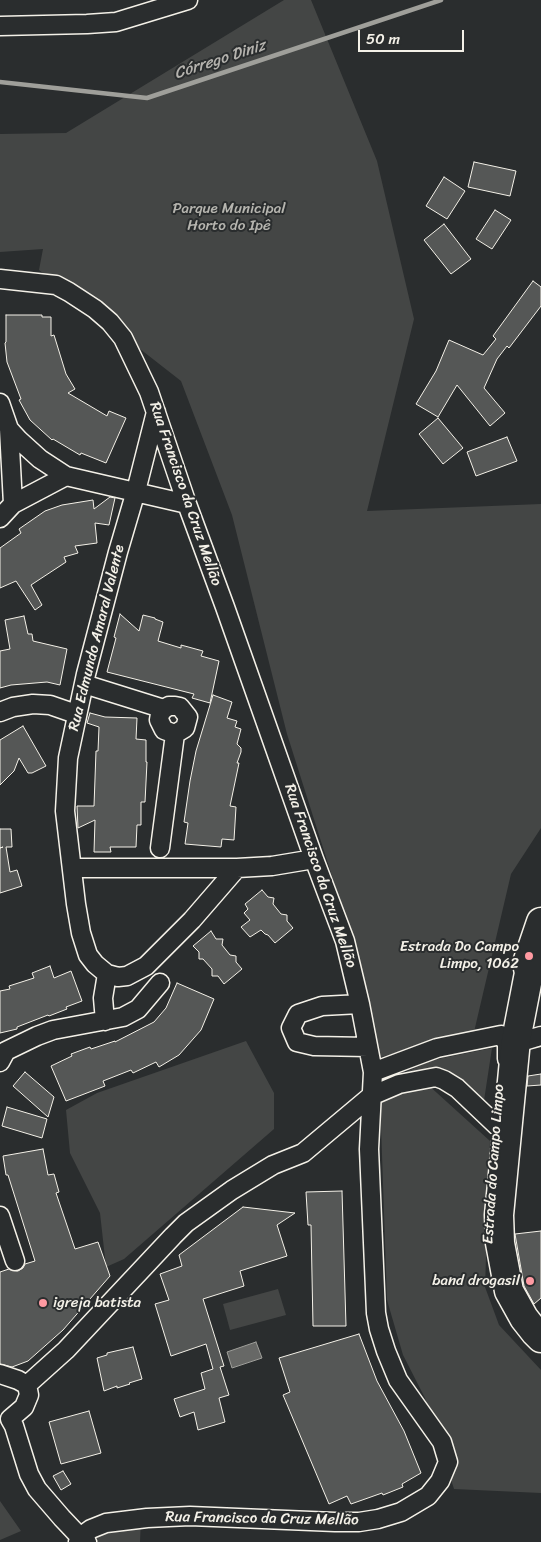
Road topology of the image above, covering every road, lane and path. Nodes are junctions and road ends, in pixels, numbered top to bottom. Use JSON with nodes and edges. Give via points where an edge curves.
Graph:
{"nodes":[{"id":1,"x":188,"y":0,"type":"edge"},
{"id":2,"x":0,"y":26,"type":"edge"},
{"id":3,"x":0,"y":278,"type":"edge"},
{"id":4,"x":0,"y":403,"type":"edge"},
{"id":5,"x":156,"y":412,"type":"junction"},
{"id":6,"x":9,"y":428,"type":"junction"},
{"id":7,"x":66,"y":476,"type":"junction"},
{"id":8,"x":136,"y":492,"type":"junction"},
{"id":9,"x":14,"y":504,"type":"junction"},
{"id":10,"x":187,"y":504,"type":"junction"},
{"id":11,"x":0,"y":518,"type":"edge"},
{"id":12,"x":84,"y":684,"type":"junction"},
{"id":13,"x":0,"y":712,"type":"edge"},
{"id":14,"x":76,"y":714,"type":"junction"},
{"id":15,"x":160,"y":848,"type":"dead end"},
{"id":16,"x":314,"y":859,"type":"junction"},
{"id":17,"x":72,"y":868,"type":"junction"},
{"id":18,"x":237,"y":868,"type":"junction"},
{"id":19,"x":541,"y":922,"type":"edge"},
{"id":20,"x":107,"y":974,"type":"junction"},
{"id":21,"x":160,"y":984,"type":"dead end"},
{"id":22,"x":360,"y":1004,"type":"junction"},
{"id":23,"x":105,"y":1021,"type":"junction"},
{"id":24,"x":519,"y":1037,"type":"edge"},
{"id":25,"x":368,"y":1047,"type":"junction"},
{"id":26,"x":2,"y":1055,"type":"edge"},
{"id":27,"x":373,"y":1072,"type":"junction"},
{"id":28,"x":371,"y":1096,"type":"junction"},
{"id":29,"x":497,"y":1126,"type":"junction"},
{"id":30,"x":0,"y":1216,"type":"edge"},
{"id":31,"x":15,"y":1261,"type":"dead end"},
{"id":32,"x":541,"y":1338,"type":"edge"},
{"id":33,"x":541,"y":1355,"type":"edge"},
{"id":34,"x":0,"y":1374,"type":"edge"},
{"id":35,"x":28,"y":1385,"type":"junction"},
{"id":36,"x":5,"y":1417,"type":"edge"},
{"id":37,"x":82,"y":1540,"type":"edge"}],
"edges":[{"from":1,"to":2,"type":"street","via":[[116,22]]},
{"from":3,"to":5,"type":"street","name":"Rua Francisco da Cruz Mellão","via":[[56,285],[95,309],[124,338]]},
{"from":4,"to":6,"type":"street"},
{"from":5,"to":8,"type":"street","name":"Rua Edmundo Amaral Valente"},
{"from":5,"to":10,"type":"street","name":"Rua Francisco da Cruz Mellão"},
{"from":6,"to":7,"type":"street","via":[[40,459]]},
{"from":6,"to":9,"type":"street"},
{"from":7,"to":8,"type":"street"},
{"from":7,"to":9,"type":"street"},
{"from":8,"to":10,"type":"street"},
{"from":8,"to":12,"type":"street","name":"Rua Edmundo Amaral Valente"},
{"from":9,"to":11,"type":"street"},
{"from":10,"to":16,"type":"street","name":"Rua Francisco da Cruz Mellão"},
{"from":12,"to":14,"type":"street","name":"Rua Edmundo Amaral Valente"},
{"from":12,"to":15,"type":"street","via":[[164,710],[160,714],[160,726],[175,734]]},
{"from":13,"to":14,"type":"street","via":[[34,704],[50,705]]},
{"from":14,"to":17,"type":"street","name":"Rua Edmundo Amaral Valente","via":[[65,784]]},
{"from":16,"to":18,"type":"street"},
{"from":16,"to":22,"type":"street","name":"Rua Francisco da Cruz Mellão","via":[[345,940]]},
{"from":17,"to":18,"type":"street"},
{"from":17,"to":20,"type":"street","name":"Rua Edmundo Amaral Valente","via":[[84,946],[95,964]]},
{"from":18,"to":20,"type":"street","via":[[146,966],[127,976]]},
{"from":19,"to":24,"type":"main road","name":"Estrada do Campo Limpo","via":[[527,963],[518,968],[500,1019]]},
{"from":20,"to":23,"type":"street","via":[[103,998]]},
{"from":21,"to":23,"type":"street","via":[[138,1009]]},
{"from":22,"to":25,"type":"street","name":"Rua Francisco da Cruz Mellão"},
{"from":22,"to":25,"type":"street","via":[[322,1006],[298,1014],[290,1028],[297,1042],[314,1046]]},
{"from":23,"to":26,"type":"street","via":[[53,1030]]},
{"from":24,"to":27,"type":"street","via":[[437,1048]]},
{"from":24,"to":29,"type":"main road","name":"Estrada do Campo Limpo"},
{"from":24,"to":32,"type":"main road","name":"Estrada do Campo Limpo","via":[[499,1215],[500,1243],[509,1290],[524,1318]]},
{"from":25,"to":27,"type":"street","name":"Rua Francisco da Cruz Mellão"},
{"from":27,"to":28,"type":"street","name":"Rua Francisco da Cruz Mellão"},
{"from":28,"to":29,"type":"street","via":[[399,1084],[436,1077],[456,1088]]},
{"from":28,"to":35,"type":"street","via":[[303,1153],[268,1168],[186,1224],[66,1350]]},
{"from":28,"to":37,"type":"street","name":"Rua Francisco da Cruz Mellão","via":[[369,1157],[376,1313],[398,1380],[446,1452],[448,1462],[440,1481],[418,1503],[378,1519],[335,1522],[190,1516],[147,1518],[106,1523],[91,1529]]},
{"from":29,"to":33,"type":"main road","name":"Estrada do Campo Limpo","via":[[488,1236],[492,1283],[510,1322]]},
{"from":30,"to":31,"type":"street"},
{"from":34,"to":35,"type":"street"},
{"from":35,"to":36,"type":"street","via":[[29,1395],[24,1407]]},
{"from":36,"to":37,"type":"street","via":[[14,1426],[32,1482]]}]}
